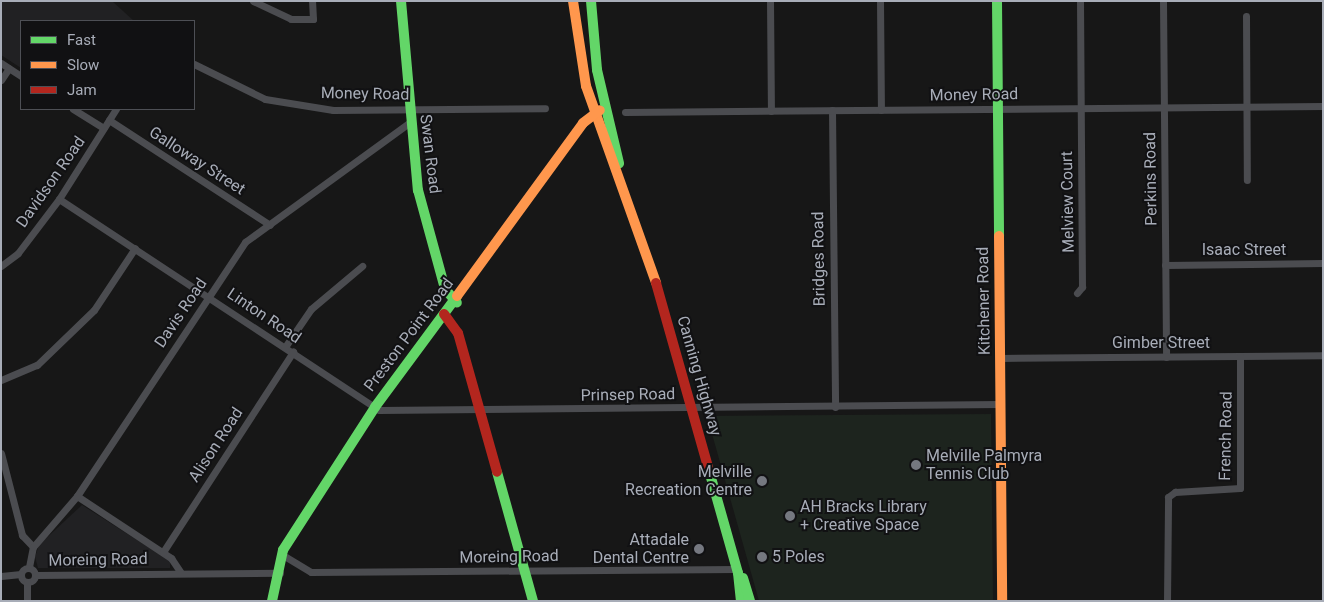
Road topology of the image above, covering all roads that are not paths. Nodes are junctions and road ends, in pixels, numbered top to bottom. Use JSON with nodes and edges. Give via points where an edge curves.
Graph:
{"nodes":[{"id":1,"x":252,"y":1,"type":"edge"},
{"id":2,"x":312,"y":1,"type":"edge"},
{"id":3,"x":402,"y":1,"type":"edge"},
{"id":4,"x":573,"y":1,"type":"edge"},
{"id":5,"x":591,"y":1,"type":"edge"},
{"id":6,"x":770,"y":1,"type":"edge"},
{"id":7,"x":880,"y":1,"type":"edge"},
{"id":8,"x":997,"y":1,"type":"edge"},
{"id":9,"x":1080,"y":1,"type":"edge"},
{"id":10,"x":1163,"y":1,"type":"edge"},
{"id":11,"x":1246,"y":16,"type":"dead end"},
{"id":12,"x":595,"y":56,"type":"junction"},
{"id":13,"x":579,"y":59,"type":"junction"},
{"id":14,"x":1,"y":63,"type":"edge"},
{"id":15,"x":195,"y":64,"type":"edge"},
{"id":16,"x":9,"y":68,"type":"junction"},
{"id":17,"x":20,"y":75,"type":"edge"},
{"id":18,"x":1,"y":80,"type":"edge"},
{"id":19,"x":1246,"y":106,"type":"junction"},
{"id":20,"x":1323,"y":106,"type":"edge"},
{"id":21,"x":1164,"y":107,"type":"junction"},
{"id":22,"x":409,"y":108,"type":"junction"},
{"id":23,"x":545,"y":108,"type":"dead end"},
{"id":24,"x":1081,"y":108,"type":"junction"},
{"id":25,"x":998,"y":109,"type":"junction"},
{"id":26,"x":75,"y":110,"type":"edge"},
{"id":27,"x":115,"y":110,"type":"edge"},
{"id":28,"x":832,"y":110,"type":"junction"},
{"id":29,"x":881,"y":110,"type":"junction"},
{"id":30,"x":771,"y":111,"type":"junction"},
{"id":31,"x":605,"y":112,"type":"junction"},
{"id":32,"x":625,"y":112,"type":"dead end"},
{"id":33,"x":596,"y":117,"type":"junction"},
{"id":34,"x":109,"y":120,"type":"junction"},
{"id":35,"x":410,"y":122,"type":"junction"},
{"id":36,"x":104,"y":128,"type":"junction"},
{"id":37,"x":1247,"y":180,"type":"dead end"},
{"id":38,"x":623,"y":190,"type":"junction"},
{"id":39,"x":59,"y":199,"type":"junction"},
{"id":40,"x":270,"y":224,"type":"junction"},
{"id":41,"x":135,"y":248,"type":"junction"},
{"id":42,"x":1323,"y":263,"type":"edge"},
{"id":43,"x":1165,"y":265,"type":"junction"},
{"id":44,"x":1,"y":266,"type":"edge"},
{"id":45,"x":362,"y":266,"type":"dead end"},
{"id":46,"x":1077,"y":293,"type":"dead end"},
{"id":47,"x":209,"y":296,"type":"junction"},
{"id":48,"x":455,"y":301,"type":"junction"},
{"id":49,"x":445,"y":316,"type":"junction"},
{"id":50,"x":285,"y":347,"type":"junction"},
{"id":51,"x":293,"y":352,"type":"junction"},
{"id":52,"x":1323,"y":355,"type":"edge"},
{"id":53,"x":1240,"y":356,"type":"junction"},
{"id":54,"x":1166,"y":357,"type":"junction"},
{"id":55,"x":1000,"y":358,"type":"junction"},
{"id":56,"x":1,"y":380,"type":"edge"},
{"id":57,"x":1000,"y":404,"type":"junction"},
{"id":58,"x":835,"y":407,"type":"junction"},
{"id":59,"x":377,"y":408,"type":"junction"},
{"id":60,"x":694,"y":408,"type":"junction"},
{"id":61,"x":480,"y":411,"type":"junction"},
{"id":62,"x":1,"y":453,"type":"edge"},
{"id":63,"x":77,"y":496,"type":"junction"},
{"id":64,"x":33,"y":547,"type":"junction"},
{"id":65,"x":163,"y":552,"type":"junction"},
{"id":66,"x":286,"y":556,"type":"junction"},
{"id":67,"x":29,"y":567,"type":"junction"},
{"id":68,"x":525,"y":570,"type":"junction"},
{"id":69,"x":737,"y":571,"type":"junction"},
{"id":70,"x":181,"y":573,"type":"junction"},
{"id":71,"x":278,"y":573,"type":"junction"},
{"id":72,"x":21,"y":574,"type":"junction"},
{"id":73,"x":36,"y":575,"type":"junction"},
{"id":74,"x":1,"y":576,"type":"edge"},
{"id":75,"x":27,"y":582,"type":"junction"},
{"id":76,"x":27,"y":601,"type":"edge"},
{"id":77,"x":272,"y":601,"type":"edge"},
{"id":78,"x":276,"y":601,"type":"edge"},
{"id":79,"x":533,"y":601,"type":"edge"},
{"id":80,"x":741,"y":601,"type":"edge"},
{"id":81,"x":750,"y":601,"type":"edge"},
{"id":82,"x":1002,"y":601,"type":"edge"},
{"id":83,"x":1168,"y":601,"type":"edge"}],
"edges":[{"from":1,"to":2,"type":"street","via":[[291,19],[313,19]]},
{"from":3,"to":22,"type":"main road","name":"Swan Road"},
{"from":4,"to":13,"type":"main road","name":"Canning Highway"},
{"from":5,"to":12,"type":"main road","name":"Canning Highway"},
{"from":6,"to":30,"type":"street"},
{"from":7,"to":29,"type":"street"},
{"from":8,"to":25,"type":"main road","name":"Kitchener Road"},
{"from":9,"to":24,"type":"street","name":"Melview Court"},
{"from":10,"to":21,"type":"street","name":"Perkins Road"},
{"from":11,"to":19,"type":"street"},
{"from":12,"to":13,"type":"main road"},
{"from":12,"to":31,"type":"main road","name":"Canning Highway"},
{"from":13,"to":33,"type":"main road","name":"Canning Highway"},
{"from":14,"to":16,"type":"street"},
{"from":15,"to":22,"type":"street","name":"Money Road","via":[[265,99],[333,110]]},
{"from":16,"to":17,"type":"street"},
{"from":16,"to":18,"type":"street"},
{"from":19,"to":20,"type":"street","name":"Money Road"},
{"from":19,"to":21,"type":"street","name":"Money Road"},
{"from":19,"to":37,"type":"street"},
{"from":21,"to":24,"type":"street","name":"Money Road"},
{"from":21,"to":43,"type":"street","name":"Perkins Road"},
{"from":22,"to":23,"type":"street","name":"Money Road"},
{"from":22,"to":35,"type":"main road","name":"Swan Road"},
{"from":24,"to":25,"type":"street","name":"Money Road"},
{"from":24,"to":46,"type":"street","name":"Melview Court","via":[[1082,287]]},
{"from":25,"to":29,"type":"street","name":"Money Road"},
{"from":25,"to":55,"type":"main road","name":"Kitchener Road"},
{"from":26,"to":36,"type":"street"},
{"from":27,"to":34,"type":"street","name":"Davidson Road"},
{"from":28,"to":29,"type":"street","name":"Money Road"},
{"from":28,"to":30,"type":"street","name":"Money Road"},
{"from":28,"to":58,"type":"street","name":"Bridges Road"},
{"from":30,"to":32,"type":"street","name":"Money Road"},
{"from":31,"to":33,"type":"main road","name":"Preston Point Road"},
{"from":31,"to":38,"type":"main road","name":"Canning Highway"},
{"from":33,"to":38,"type":"main road","name":"Canning Highway"},
{"from":33,"to":48,"type":"main road","name":"Preston Point Road"},
{"from":34,"to":36,"type":"street","name":"Davidson Road"},
{"from":34,"to":40,"type":"street","name":"Galloway Street"},
{"from":35,"to":40,"type":"street","name":"Davis Road"},
{"from":35,"to":48,"type":"main road","name":"Swan Road","via":[[418,190],[443,284]]},
{"from":36,"to":39,"type":"street","name":"Davidson Road"},
{"from":38,"to":60,"type":"main road","name":"Canning Highway"},
{"from":39,"to":41,"type":"street","name":"Linton Road"},
{"from":39,"to":44,"type":"street","name":"Davidson Road","via":[[18,252]]},
{"from":40,"to":47,"type":"street","name":"Davis Road","via":[[245,242]]},
{"from":41,"to":47,"type":"street","name":"Linton Road"},
{"from":41,"to":56,"type":"street","via":[[94,310],[37,365]]},
{"from":42,"to":43,"type":"street","name":"Isaac Street"},
{"from":43,"to":54,"type":"street","name":"Perkins Road"},
{"from":45,"to":50,"type":"street","via":[[311,309]]},
{"from":47,"to":50,"type":"street","name":"Linton Road"},
{"from":47,"to":63,"type":"street","name":"Davis Road"},
{"from":48,"to":49,"type":"main road","name":"Preston Point Road"},
{"from":49,"to":59,"type":"main road","name":"Preston Point Road"},
{"from":49,"to":61,"type":"main road","via":[[456,328]]},
{"from":50,"to":51,"type":"street","name":"Linton Road"},
{"from":51,"to":59,"type":"street","name":"Linton Road"},
{"from":51,"to":65,"type":"street","name":"Alison Road"},
{"from":52,"to":53,"type":"street","name":"Gimber Street"},
{"from":53,"to":54,"type":"street","name":"Gimber Street"},
{"from":53,"to":83,"type":"street","name":"French Road","via":[[1240,488],[1175,492],[1168,497]]},
{"from":54,"to":55,"type":"street","name":"Gimber Street"},
{"from":55,"to":57,"type":"main road","name":"Kitchener Road"},
{"from":57,"to":58,"type":"street","name":"Prinsep Road"},
{"from":57,"to":82,"type":"main road","name":"Kitchener Road"},
{"from":58,"to":60,"type":"street","name":"Prinsep Road"},
{"from":59,"to":61,"type":"street","name":"Prinsep Road"},
{"from":59,"to":66,"type":"main road","name":"Preston Point Road"},
{"from":59,"to":71,"type":"main road","name":"Preston Point Road","via":[[287,544]]},
{"from":60,"to":61,"type":"street","name":"Prinsep Road"},
{"from":60,"to":69,"type":"main road","name":"Canning Highway"},
{"from":61,"to":68,"type":"main road"},
{"from":62,"to":64,"type":"street","via":[[22,535]]},
{"from":63,"to":64,"type":"street","name":"Davis Road"},
{"from":63,"to":65,"type":"street"},
{"from":64,"to":67,"type":"street","name":"Davis Road"},
{"from":65,"to":70,"type":"street"},
{"from":66,"to":68,"type":"street","name":"Moreing Road","via":[[311,572]]},
{"from":66,"to":71,"type":"main road","name":"Preston Point Road"},
{"from":67,"to":72,"type":"street","name":"Moreing Road"},
{"from":67,"to":73,"type":"street","name":"Moreing Road"},
{"from":68,"to":69,"type":"street","name":"Moreing Road"},
{"from":68,"to":79,"type":"main road"},
{"from":69,"to":80,"type":"main road","name":"Canning Highway"},
{"from":69,"to":81,"type":"main road","name":"Canning Highway"},
{"from":70,"to":71,"type":"street","name":"Moreing Road"},
{"from":70,"to":73,"type":"street","name":"Moreing Road"},
{"from":71,"to":77,"type":"main road","name":"Preston Point Road"},
{"from":71,"to":78,"type":"main road","name":"Preston Point Road"},
{"from":72,"to":74,"type":"street"},
{"from":72,"to":75,"type":"street"},
{"from":73,"to":75,"type":"street","name":"Moreing Road"},
{"from":75,"to":76,"type":"street"}]}
